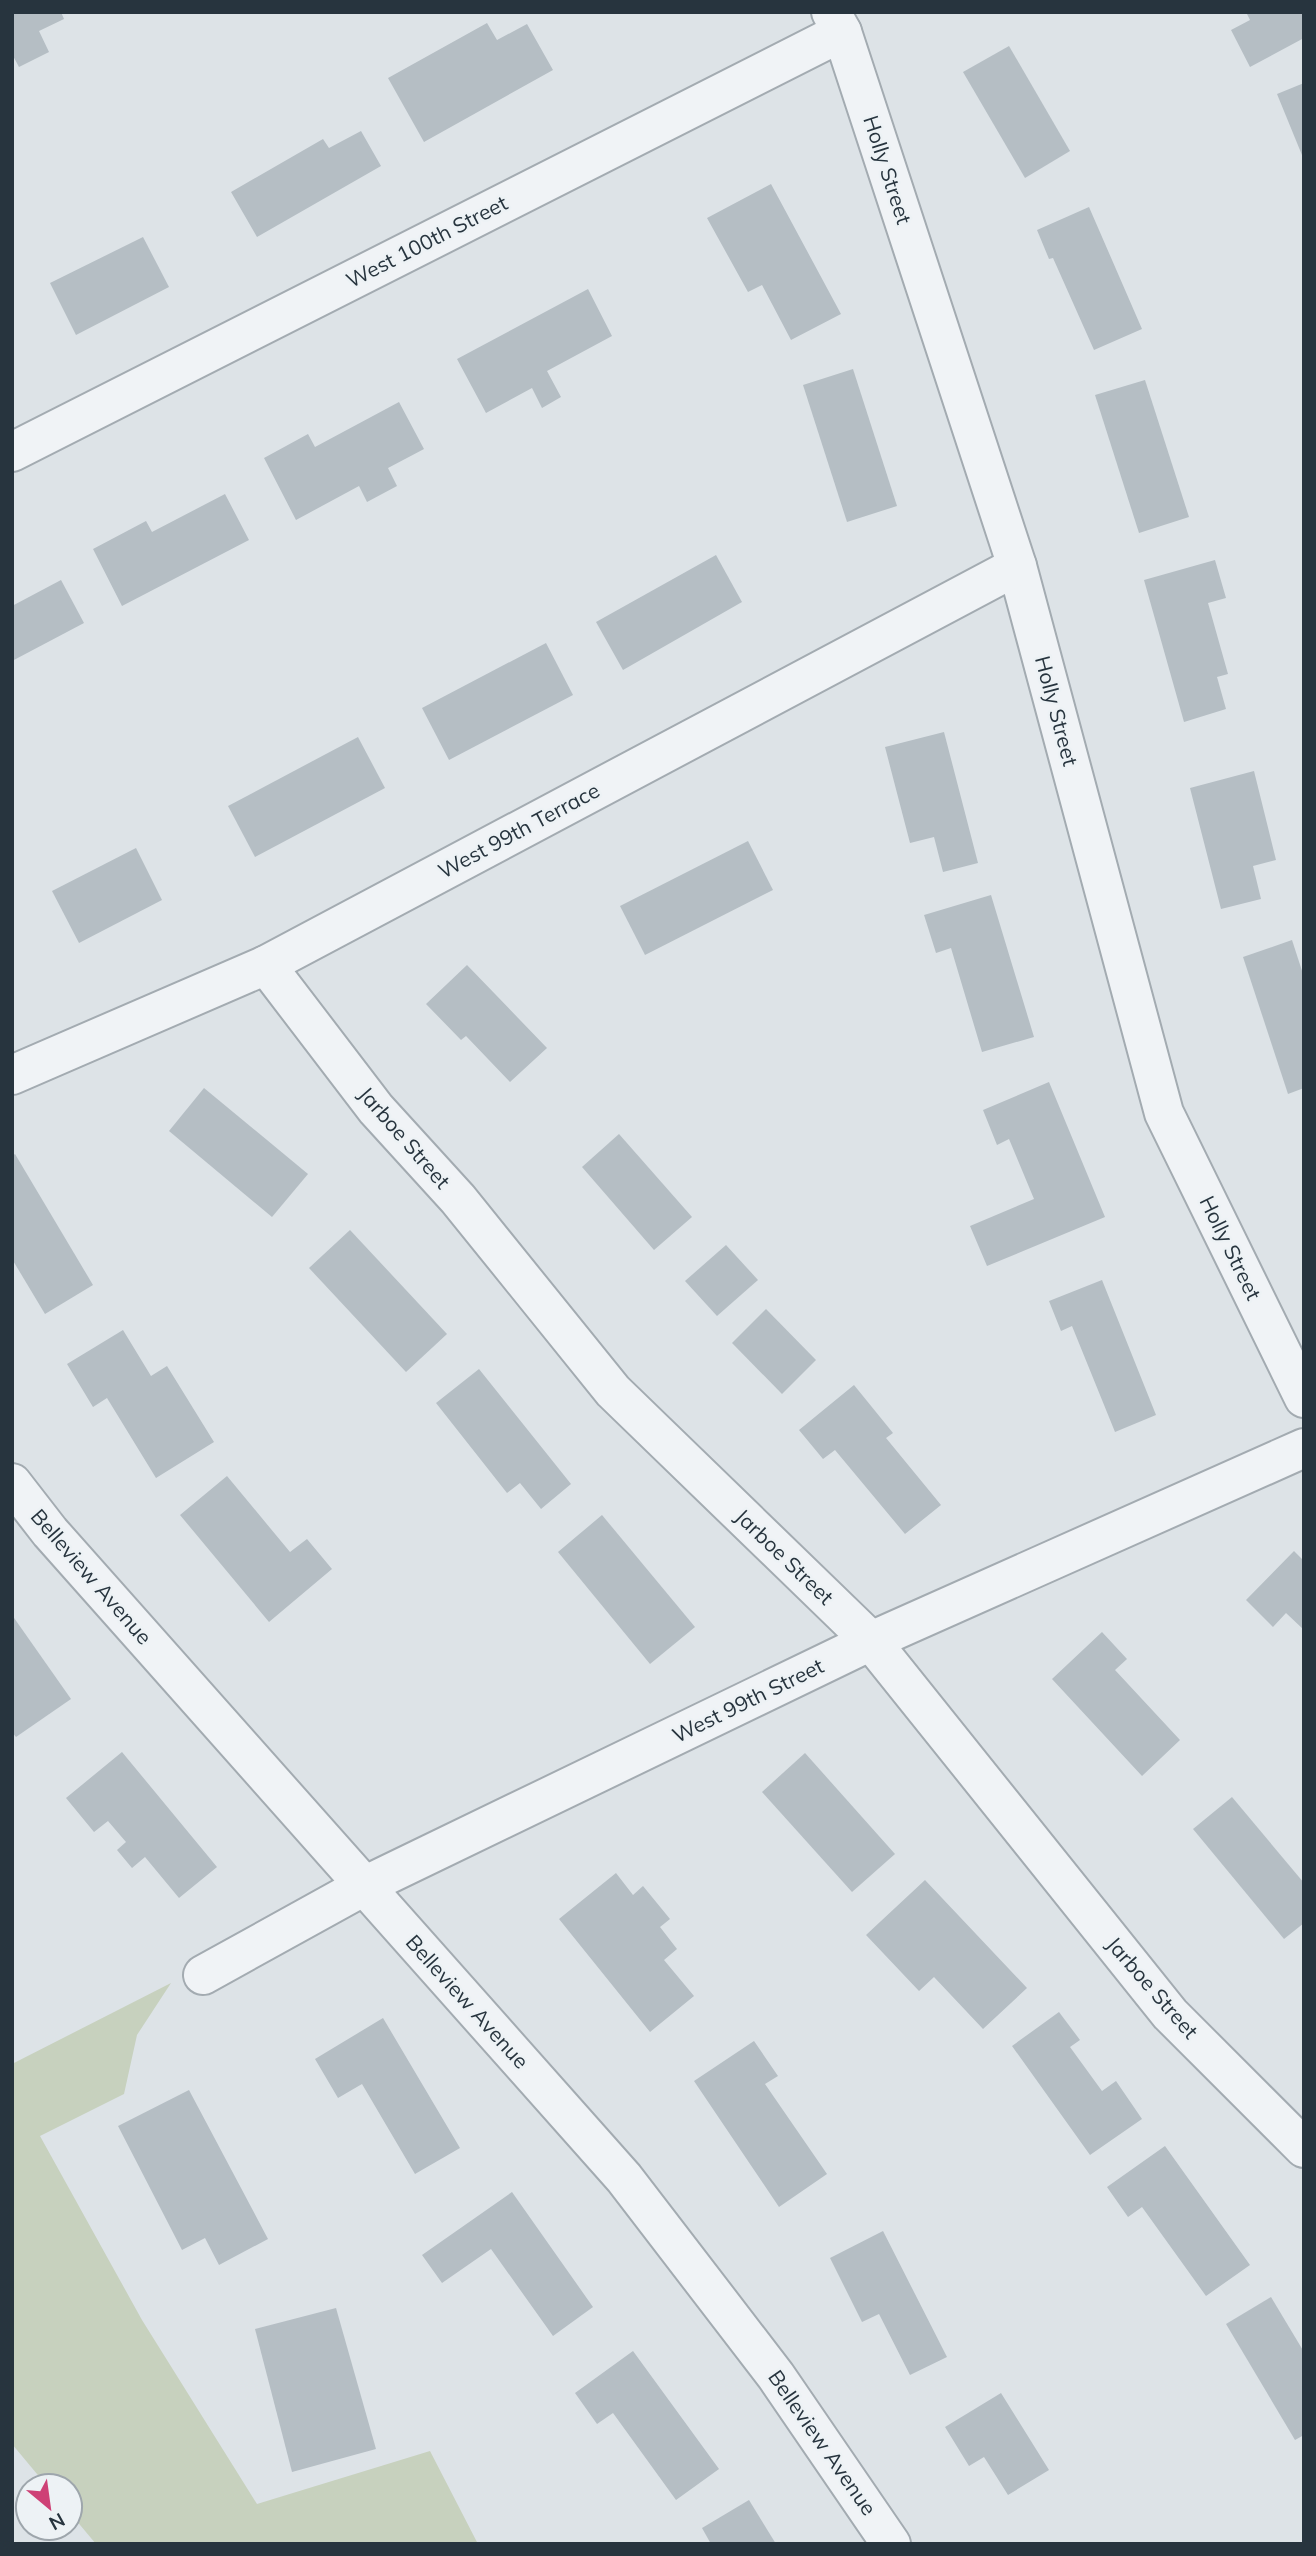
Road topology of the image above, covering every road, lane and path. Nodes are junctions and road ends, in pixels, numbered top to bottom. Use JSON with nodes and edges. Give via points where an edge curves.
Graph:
{"nodes":[{"id":1,"x":836,"y":22,"type":"edge"},
{"id":2,"x":12,"y":452,"type":"edge"},
{"id":3,"x":1017,"y":566,"type":"junction"},
{"id":4,"x":266,"y":965,"type":"junction"},
{"id":5,"x":12,"y":1075,"type":"edge"},
{"id":6,"x":1304,"y":1398,"type":"edge"},
{"id":7,"x":1304,"y":1448,"type":"edge"},
{"id":8,"x":12,"y":1483,"type":"edge"},
{"id":9,"x":871,"y":1641,"type":"junction"},
{"id":10,"x":364,"y":1886,"type":"junction"},
{"id":11,"x":203,"y":1975,"type":"dead end"},
{"id":12,"x":1304,"y":2148,"type":"edge"},
{"id":13,"x":891,"y":2544,"type":"edge"}],
"edges":[{"from":1,"to":2,"type":"street","name":"West 100th Street"},
{"from":1,"to":3,"type":"street","name":"Holly Street"},
{"from":3,"to":4,"type":"street","name":"West 99th Terrace"},
{"from":3,"to":6,"type":"street","name":"Holly Street","via":[[1164,1112]]},
{"from":4,"to":5,"type":"street","name":"West 99th Terrace"},
{"from":4,"to":9,"type":"street","name":"Jarboe Street","via":[[376,1109],[458,1199],[614,1391]]},
{"from":7,"to":9,"type":"street","name":"West 99th Street"},
{"from":8,"to":10,"type":"street","name":"Belleview Avenue","via":[[50,1532]]},
{"from":9,"to":10,"type":"street","name":"West 99th Street"},
{"from":9,"to":12,"type":"street","name":"Jarboe Street","via":[[1170,2014]]},
{"from":10,"to":11,"type":"street","name":"West 99th Street"},
{"from":10,"to":13,"type":"street","name":"Belleview Avenue","via":[[624,2178],[776,2376]]}]}
